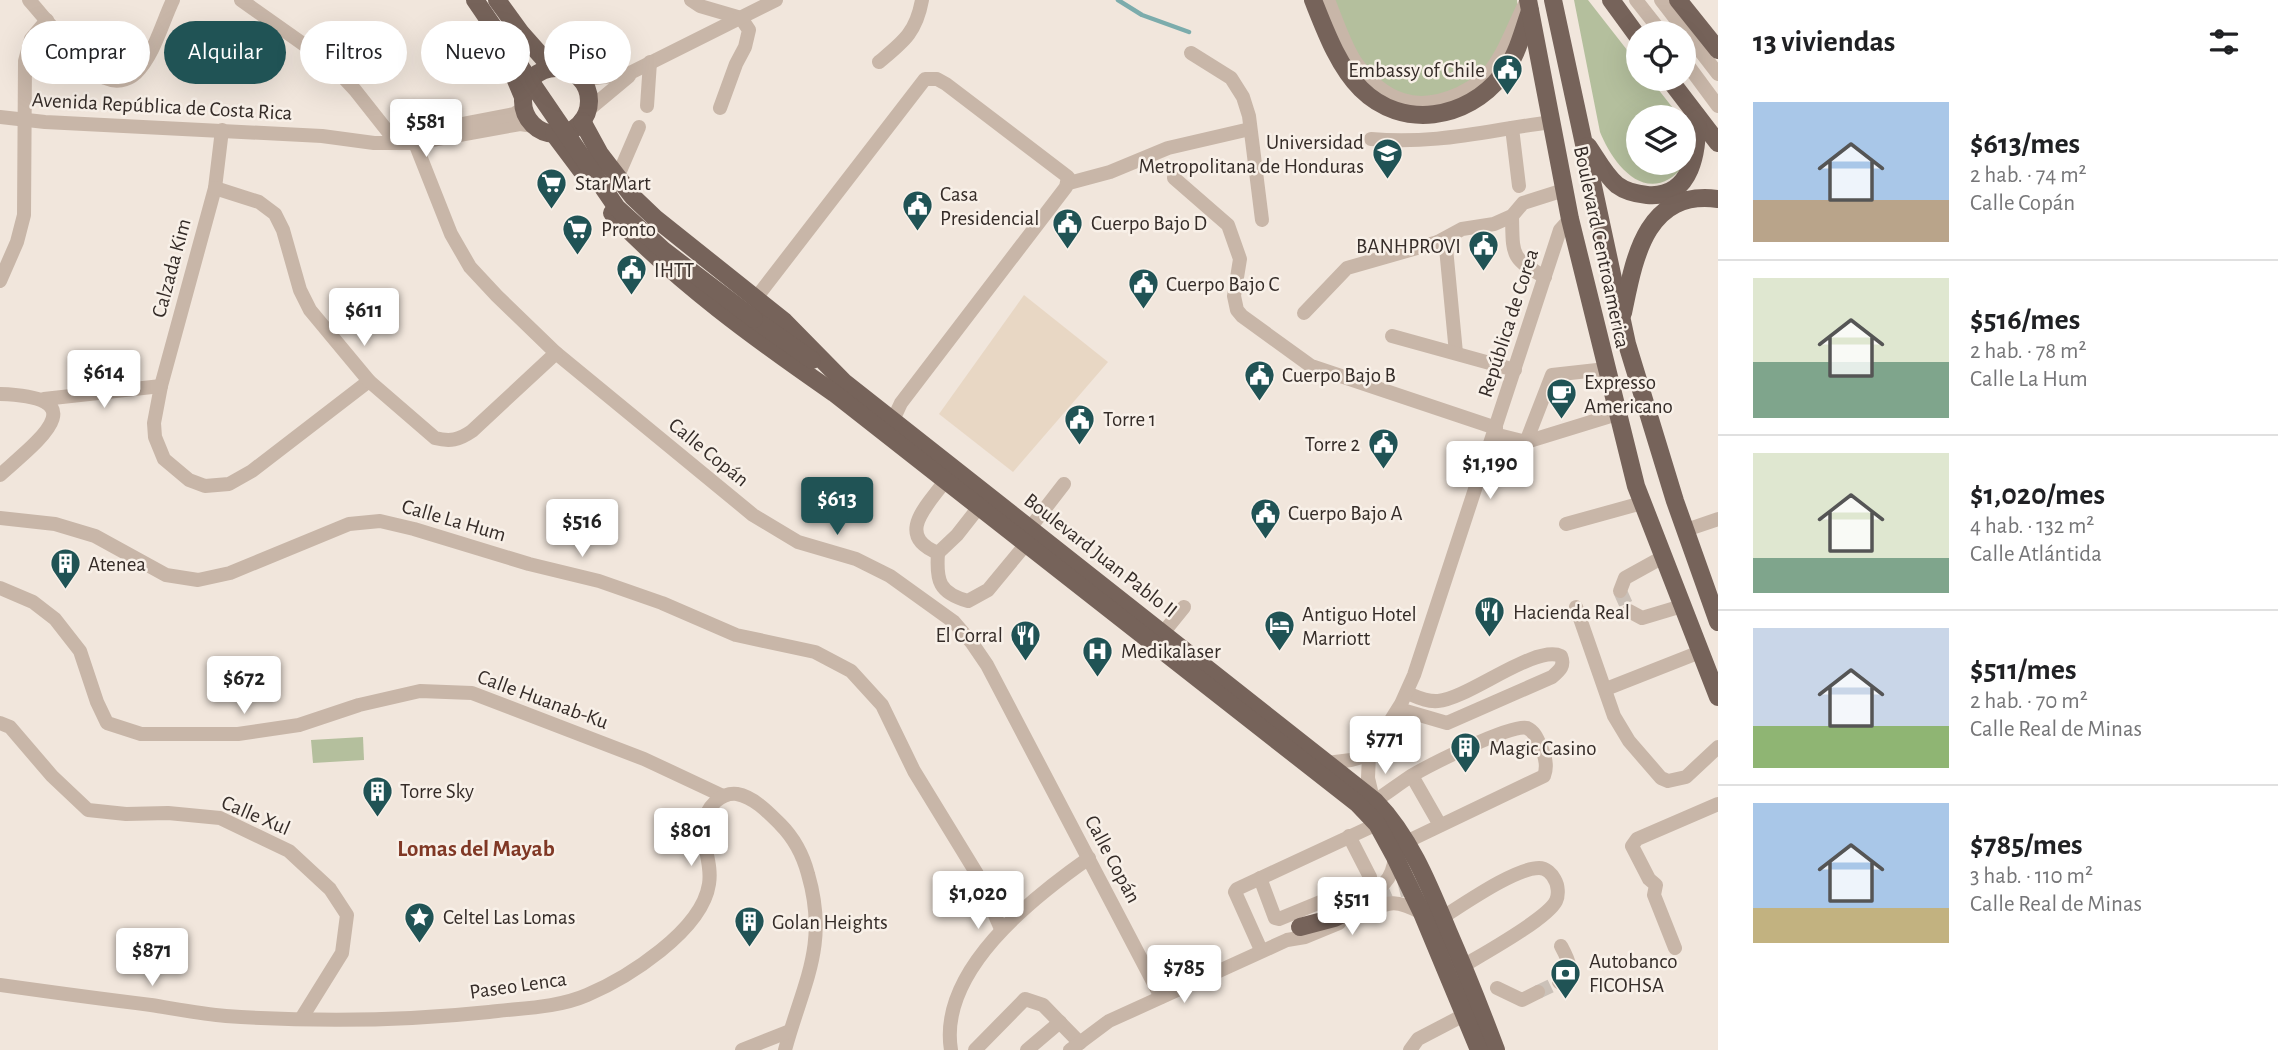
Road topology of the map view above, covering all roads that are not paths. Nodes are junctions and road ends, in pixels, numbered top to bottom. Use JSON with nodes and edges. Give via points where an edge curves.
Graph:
{"nodes":[{"id":1,"x":29,"y":0,"type":"edge"},
{"id":2,"x":173,"y":0,"type":"edge"},
{"id":3,"x":241,"y":0,"type":"edge"},
{"id":4,"x":467,"y":0,"type":"edge"},
{"id":5,"x":475,"y":0,"type":"edge"},
{"id":6,"x":497,"y":0,"type":"edge"},
{"id":7,"x":691,"y":0,"type":"edge"},
{"id":8,"x":776,"y":0,"type":"edge"},
{"id":9,"x":922,"y":0,"type":"edge"},
{"id":10,"x":1313,"y":0,"type":"edge"},
{"id":11,"x":1328,"y":0,"type":"edge"},
{"id":12,"x":1553,"y":0,"type":"edge"},
{"id":13,"x":1611,"y":0,"type":"edge"},
{"id":14,"x":1636,"y":0,"type":"edge"},
{"id":15,"x":1661,"y":0,"type":"edge"},
{"id":16,"x":1678,"y":0,"type":"edge"},
{"id":17,"x":1528,"y":4,"type":"edge"},
{"id":18,"x":741,"y":18,"type":"junction"},
{"id":19,"x":47,"y":20,"type":"junction"},
{"id":20,"x":1626,"y":21,"type":"edge"},
{"id":21,"x":1653,"y":21,"type":"edge"},
{"id":22,"x":1718,"y":50,"type":"edge"},
{"id":23,"x":1191,"y":52,"type":"dead end"},
{"id":24,"x":544,"y":59,"type":"edge"},
{"id":25,"x":879,"y":62,"type":"dead end"},
{"id":26,"x":646,"y":64,"type":"junction"},
{"id":27,"x":544,"y":70,"type":"edge"},
{"id":28,"x":631,"y":72,"type":"edge"},
{"id":29,"x":1718,"y":74,"type":"edge"},
{"id":30,"x":1696,"y":76,"type":"edge"},
{"id":31,"x":581,"y":84,"type":"edge"},
{"id":32,"x":1678,"y":91,"type":"edge"},
{"id":33,"x":523,"y":102,"type":"junction"},
{"id":34,"x":647,"y":106,"type":"dead end"},
{"id":35,"x":1718,"y":106,"type":"edge"},
{"id":36,"x":720,"y":108,"type":"dead end"},
{"id":37,"x":585,"y":116,"type":"junction"},
{"id":38,"x":1697,"y":116,"type":"junction"},
{"id":39,"x":0,"y":117,"type":"edge"},
{"id":40,"x":26,"y":120,"type":"junction"},
{"id":41,"x":1552,"y":122,"type":"junction"},
{"id":42,"x":534,"y":126,"type":"junction"},
{"id":43,"x":639,"y":127,"type":"dead end"},
{"id":44,"x":1512,"y":128,"type":"junction"},
{"id":45,"x":1250,"y":129,"type":"junction"},
{"id":46,"x":222,"y":130,"type":"junction"},
{"id":47,"x":389,"y":133,"type":"junction"},
{"id":48,"x":554,"y":134,"type":"junction"},
{"id":49,"x":322,"y":136,"type":"junction"},
{"id":50,"x":1581,"y":137,"type":"junction"},
{"id":51,"x":1371,"y":139,"type":"dead end"},
{"id":52,"x":415,"y":143,"type":"junction"},
{"id":53,"x":1718,"y":143,"type":"edge"},
{"id":54,"x":617,"y":178,"type":"junction"},
{"id":55,"x":1174,"y":178,"type":"dead end"},
{"id":56,"x":1069,"y":183,"type":"junction"},
{"id":57,"x":1519,"y":186,"type":"dead end"},
{"id":58,"x":215,"y":188,"type":"junction"},
{"id":59,"x":1564,"y":190,"type":"junction"},
{"id":60,"x":1718,"y":199,"type":"edge"},
{"id":61,"x":1511,"y":216,"type":"junction"},
{"id":62,"x":1570,"y":219,"type":"junction"},
{"id":63,"x":1262,"y":220,"type":"dead end"},
{"id":64,"x":1438,"y":242,"type":"junction"},
{"id":65,"x":1545,"y":277,"type":"junction"},
{"id":66,"x":0,"y":281,"type":"edge"},
{"id":67,"x":756,"y":298,"type":"junction"},
{"id":68,"x":1304,"y":313,"type":"dead end"},
{"id":69,"x":1621,"y":320,"type":"junction"},
{"id":70,"x":1392,"y":336,"type":"dead end"},
{"id":71,"x":556,"y":353,"type":"junction"},
{"id":72,"x":1456,"y":353,"type":"junction"},
{"id":73,"x":1606,"y":369,"type":"junction"},
{"id":74,"x":1515,"y":370,"type":"junction"},
{"id":75,"x":369,"y":381,"type":"junction"},
{"id":76,"x":160,"y":386,"type":"junction"},
{"id":77,"x":839,"y":387,"type":"junction"},
{"id":78,"x":0,"y":394,"type":"edge"},
{"id":79,"x":44,"y":400,"type":"junction"},
{"id":80,"x":1617,"y":414,"type":"junction"},
{"id":81,"x":893,"y":420,"type":"junction"},
{"id":82,"x":1495,"y":431,"type":"junction"},
{"id":83,"x":1526,"y":442,"type":"junction"},
{"id":84,"x":0,"y":475,"type":"edge"},
{"id":85,"x":945,"y":481,"type":"junction"},
{"id":86,"x":1064,"y":484,"type":"dead end"},
{"id":87,"x":1642,"y":503,"type":"junction"},
{"id":88,"x":979,"y":508,"type":"junction"},
{"id":89,"x":0,"y":518,"type":"edge"},
{"id":90,"x":1718,"y":519,"type":"edge"},
{"id":91,"x":1566,"y":524,"type":"dead end"},
{"id":92,"x":1686,"y":530,"type":"junction"},
{"id":93,"x":1028,"y":536,"type":"junction"},
{"id":94,"x":938,"y":553,"type":"junction"},
{"id":95,"x":1663,"y":557,"type":"junction"},
{"id":96,"x":0,"y":588,"type":"edge"},
{"id":97,"x":1620,"y":592,"type":"dead end"},
{"id":98,"x":1682,"y":606,"type":"junction"},
{"id":99,"x":1184,"y":607,"type":"dead end"},
{"id":100,"x":1576,"y":607,"type":"dead end"},
{"id":101,"x":1629,"y":611,"type":"dead end"},
{"id":102,"x":1717,"y":614,"type":"edge"},
{"id":103,"x":1163,"y":633,"type":"junction"},
{"id":104,"x":1700,"y":652,"type":"junction"},
{"id":105,"x":1606,"y":689,"type":"junction"},
{"id":106,"x":1406,"y":693,"type":"junction"},
{"id":107,"x":1718,"y":697,"type":"edge"},
{"id":108,"x":1399,"y":709,"type":"junction"},
{"id":109,"x":0,"y":723,"type":"edge"},
{"id":110,"x":1718,"y":747,"type":"edge"},
{"id":111,"x":1369,"y":755,"type":"junction"},
{"id":112,"x":1327,"y":763,"type":"junction"},
{"id":113,"x":1412,"y":776,"type":"junction"},
{"id":114,"x":723,"y":796,"type":"junction"},
{"id":115,"x":1374,"y":800,"type":"junction"},
{"id":116,"x":1718,"y":804,"type":"edge"},
{"id":117,"x":1377,"y":824,"type":"junction"},
{"id":118,"x":1440,"y":825,"type":"junction"},
{"id":119,"x":1349,"y":836,"type":"junction"},
{"id":120,"x":1400,"y":849,"type":"junction"},
{"id":121,"x":1089,"y":858,"type":"junction"},
{"id":122,"x":1260,"y":878,"type":"junction"},
{"id":123,"x":1374,"y":899,"type":"tunnel mouth"},
{"id":124,"x":1433,"y":915,"type":"junction"},
{"id":125,"x":1300,"y":927,"type":"junction"},
{"id":126,"x":1001,"y":929,"type":"junction"},
{"id":127,"x":1287,"y":940,"type":"junction"},
{"id":128,"x":1561,"y":946,"type":"dead end"},
{"id":129,"x":1675,"y":948,"type":"dead end"},
{"id":130,"x":1261,"y":950,"type":"junction"},
{"id":131,"x":1463,"y":966,"type":"junction"},
{"id":132,"x":1559,"y":982,"type":"dead end"},
{"id":133,"x":0,"y":985,"type":"edge"},
{"id":134,"x":1497,"y":988,"type":"dead end"},
{"id":135,"x":1538,"y":992,"type":"tunnel mouth"},
{"id":136,"x":1161,"y":997,"type":"junction"},
{"id":137,"x":1464,"y":1015,"type":"junction"},
{"id":138,"x":1483,"y":1015,"type":"junction"},
{"id":139,"x":301,"y":1019,"type":"junction"},
{"id":140,"x":1060,"y":1022,"type":"junction"},
{"id":141,"x":790,"y":1031,"type":"junction"},
{"id":142,"x":1075,"y":1046,"type":"edge"},
{"id":143,"x":742,"y":1050,"type":"edge"},
{"id":144,"x":785,"y":1050,"type":"edge"},
{"id":145,"x":951,"y":1050,"type":"edge"},
{"id":146,"x":975,"y":1050,"type":"edge"},
{"id":147,"x":1027,"y":1050,"type":"edge"},
{"id":148,"x":1410,"y":1050,"type":"edge"},
{"id":149,"x":1479,"y":1050,"type":"edge"},
{"id":150,"x":1496,"y":1050,"type":"edge"}],
"edges":[{"from":1,"to":19,"type":"street"},
{"from":2,"to":19,"type":"street","via":[[146,60],[134,75],[119,82],[104,78],[88,65]]},
{"from":3,"to":47,"type":"street","via":[[330,63]]},
{"from":4,"to":33,"type":"main road","via":[[500,52]]},
{"from":5,"to":77,"type":"main road","name":"Boulevard Juan Pablo II","bridge":true,"via":[[617,208],[663,250]]},
{"from":6,"to":24,"type":"main road"},
{"from":7,"to":18,"type":"street"},
{"from":8,"to":18,"type":"street"},
{"from":9,"to":25,"type":"street","via":[[908,38]]},
{"from":10,"to":17,"type":"main road","via":[[1330,41],[1360,88],[1392,111],[1409,116],[1447,112],[1487,91],[1514,57]]},
{"from":11,"to":17,"type":"street","via":[[1355,63],[1379,88],[1401,100],[1425,105],[1443,102],[1486,77]]},
{"from":12,"to":50,"type":"main road","name":"Boulevard Centroamerica"},
{"from":13,"to":20,"type":"main road"},
{"from":14,"to":21,"type":"street"},
{"from":15,"to":29,"type":"street"},
{"from":16,"to":22,"type":"main road"},
{"from":17,"to":41,"type":"main road","name":"Boulevard Centroamerica"},
{"from":18,"to":26,"type":"street"},
{"from":18,"to":36,"type":"street","via":[[749,34]]},
{"from":19,"to":40,"type":"street","via":[[31,39],[25,61]]},
{"from":23,"to":45,"type":"street","via":[[1231,78],[1243,97]]},
{"from":26,"to":28,"type":"street"},
{"from":26,"to":34,"type":"street"},
{"from":26,"to":37,"type":"street","via":[[612,88]]},
{"from":27,"to":33,"type":"main road","via":[[532,78]]},
{"from":30,"to":35,"type":"street"},
{"from":31,"to":37,"type":"main road","via":[[589,100]]},
{"from":32,"to":38,"type":"main road"},
{"from":33,"to":42,"type":"main road"},
{"from":33,"to":47,"type":"street","name":"Avenida República de Costa Rica","via":[[513,114],[415,133]]},
{"from":37,"to":48,"type":"main road","via":[[575,128]]},
{"from":37,"to":54,"type":"main road","name":"Boulevard Juan Pablo II"},
{"from":38,"to":50,"type":"main road","via":[[1698,147],[1687,174],[1679,185],[1658,195],[1619,187]]},
{"from":38,"to":53,"type":"main road"},
{"from":39,"to":40,"type":"street","name":"Avenida República de Costa Rica"},
{"from":40,"to":46,"type":"street","name":"Avenida República de Costa Rica"},
{"from":40,"to":66,"type":"street","via":[[24,215]]},
{"from":41,"to":44,"type":"street"},
{"from":41,"to":59,"type":"main road","name":"Boulevard Centroamerica"},
{"from":42,"to":48,"type":"main road"},
{"from":42,"to":52,"type":"street","name":"Avenida República de Costa Rica","via":[[520,124]]},
{"from":43,"to":54,"type":"street"},
{"from":44,"to":51,"type":"street","via":[[1435,141]]},
{"from":44,"to":57,"type":"street"},
{"from":45,"to":56,"type":"street","via":[[1168,148]]},
{"from":45,"to":63,"type":"street"},
{"from":46,"to":49,"type":"street","name":"Avenida República de Costa Rica"},
{"from":46,"to":58,"type":"street","name":"Calzada Kim"},
{"from":47,"to":49,"type":"street","name":"Avenida República de Costa Rica"},
{"from":48,"to":77,"type":"main road","name":"Boulevard Juan Pablo II","via":[[639,242],[766,346]]},
{"from":49,"to":52,"type":"street","name":"Avenida República de Costa Rica"},
{"from":50,"to":69,"type":"main road","name":"Boulevard Centroamerica"},
{"from":52,"to":71,"type":"street","name":"Calle Copán","via":[[451,234],[470,267]]},
{"from":54,"to":67,"type":"main road","name":"Boulevard Juan Pablo II","via":[[655,218]]},
{"from":55,"to":82,"type":"street","via":[[1228,225],[1240,259],[1234,296],[1237,310],[1308,371]]},
{"from":56,"to":67,"type":"street","via":[[1068,177],[946,84],[925,79]]},
{"from":56,"to":81,"type":"street","via":[[901,403]]},
{"from":58,"to":75,"type":"street","via":[[258,202],[275,214],[304,301]]},
{"from":58,"to":76,"type":"street","name":"Calzada Kim"},
{"from":59,"to":61,"type":"street","via":[[1523,203]]},
{"from":59,"to":62,"type":"main road","name":"Boulevard Centroamerica"},
{"from":60,"to":69,"type":"main road","via":[[1677,204],[1647,230],[1638,248]]},
{"from":61,"to":64,"type":"street","via":[[1462,229]]},
{"from":61,"to":65,"type":"street","via":[[1513,247],[1520,263]]},
{"from":62,"to":65,"type":"street","name":"República de Corea","via":[[1560,230]]},
{"from":62,"to":73,"type":"main road","name":"Boulevard Centroamerica"},
{"from":64,"to":68,"type":"street","via":[[1347,268]]},
{"from":64,"to":72,"type":"street","via":[[1446,248]]},
{"from":65,"to":74,"type":"street","name":"República de Corea"},
{"from":67,"to":77,"type":"main road","name":"Boulevard Juan Pablo II","via":[[784,321]]},
{"from":69,"to":92,"type":"main road","name":"Boulevard Centroamerica"},
{"from":70,"to":72,"type":"street"},
{"from":71,"to":75,"type":"street","via":[[472,431],[449,441],[425,431]]},
{"from":71,"to":121,"type":"street","name":"Calle Copán","via":[[769,526],[798,542],[873,566],[954,622],[987,665]]},
{"from":72,"to":74,"type":"street"},
{"from":73,"to":80,"type":"main road","name":"Boulevard Centroamerica"},
{"from":73,"to":83,"type":"street","via":[[1552,375]]},
{"from":74,"to":82,"type":"street","name":"República de Corea"},
{"from":75,"to":76,"type":"street","name":"Calzada Kim","via":[[251,471],[216,486],[189,480],[169,465],[158,449],[155,423]]},
{"from":76,"to":79,"type":"street"},
{"from":77,"to":81,"type":"main road","name":"Boulevard Juan Pablo II"},
{"from":77,"to":85,"type":"main road","name":"Boulevard Juan Pablo II"},
{"from":78,"to":79,"type":"street","via":[[26,394]]},
{"from":79,"to":84,"type":"street","via":[[52,408],[52,425]]},
{"from":80,"to":83,"type":"street"},
{"from":80,"to":87,"type":"main road","name":"Boulevard Centroamerica"},
{"from":81,"to":93,"type":"main road","name":"Boulevard Juan Pablo II"},
{"from":82,"to":83,"type":"street"},
{"from":82,"to":106,"type":"street","name":"República de Corea"},
{"from":85,"to":88,"type":"main road","name":"Boulevard Juan Pablo II"},
{"from":85,"to":94,"type":"street","via":[[919,517],[915,531],[918,540]]},
{"from":86,"to":93,"type":"street"},
{"from":87,"to":91,"type":"street"},
{"from":87,"to":95,"type":"main road","name":"Boulevard Centroamerica"},
{"from":88,"to":93,"type":"main road","name":"Boulevard Juan Pablo II"},
{"from":88,"to":94,"type":"street"},
{"from":89,"to":126,"type":"street","name":"Calle La Hum","via":[[55,524],[95,536],[166,575],[198,580],[230,573],[349,524],[380,522],[599,581],[736,635],[815,652],[851,671],[882,705],[914,771],[977,874]]},
{"from":90,"to":92,"type":"street"},
{"from":92,"to":102,"type":"main road","name":"Boulevard Centroamerica"},
{"from":93,"to":94,"type":"street","via":[[988,590],[968,601],[942,587],[937,578]]},
{"from":93,"to":103,"type":"main road","name":"Boulevard Juan Pablo II"},
{"from":93,"to":117,"type":"main road","name":"Boulevard Juan Pablo II"},
{"from":95,"to":97,"type":"street","via":[[1625,578]]},
{"from":95,"to":98,"type":"main road","name":"Boulevard Centroamerica"},
{"from":96,"to":114,"type":"street","name":"Calle Huanab-Ku","via":[[33,602],[55,619],[80,651],[107,723],[141,734],[238,734],[299,725],[420,691],[471,692],[644,759]]},
{"from":98,"to":101,"type":"street","via":[[1642,618]]},
{"from":98,"to":104,"type":"main road","name":"Boulevard Centroamerica"},
{"from":99,"to":103,"type":"street"},
{"from":100,"to":105,"type":"street"},
{"from":103,"to":112,"type":"main road","name":"Boulevard Juan Pablo II"},
{"from":104,"to":105,"type":"street"},
{"from":104,"to":107,"type":"main road","name":"Boulevard Centroamerica"},
{"from":105,"to":110,"type":"street","via":[[1614,716],[1629,741],[1661,778],[1686,777]]},
{"from":106,"to":108,"type":"street","name":"República de Corea"},
{"from":106,"to":108,"type":"street","via":[[1440,701],[1545,655],[1554,653],[1563,662],[1552,677],[1447,723]]},
{"from":108,"to":111,"type":"street","name":"República de Corea"},
{"from":109,"to":139,"type":"street","name":"Calle Xul","via":[[10,727],[88,810],[220,818],[289,852],[330,889],[347,915],[342,953]]},
{"from":111,"to":112,"type":"street"},
{"from":111,"to":115,"type":"street","via":[[1368,778]]},
{"from":112,"to":115,"type":"main road","name":"Boulevard Juan Pablo II"},
{"from":113,"to":115,"type":"street"},
{"from":113,"to":118,"type":"street"},
{"from":113,"to":118,"type":"street","via":[[1498,734],[1518,727],[1534,732],[1547,767],[1544,776]]},
{"from":114,"to":139,"type":"street","name":"Paseo Lenca","via":[[703,822],[709,868],[703,903],[665,947],[586,996],[554,1005],[444,1017]]},
{"from":114,"to":141,"type":"street","via":[[749,798],[773,817],[798,846],[808,871],[817,920],[816,943]]},
{"from":115,"to":120,"type":"main road","name":"Boulevard Juan Pablo II","via":[[1387,813]]},
{"from":116,"to":129,"type":"street","via":[[1637,839],[1632,846],[1656,885],[1654,895]]},
{"from":117,"to":119,"type":"street"},
{"from":117,"to":120,"type":"main road","name":"Boulevard Juan Pablo II"},
{"from":118,"to":120,"type":"street"},
{"from":119,"to":122,"type":"street"},
{"from":119,"to":122,"type":"street","via":[[1370,877],[1367,883],[1279,919]]},
{"from":120,"to":124,"type":"main road","name":"Boulevard Juan Pablo II","via":[[1428,883]]},
{"from":120,"to":125,"type":"street","via":[[1393,873],[1381,888]]},
{"from":121,"to":126,"type":"street"},
{"from":121,"to":136,"type":"street","name":"Calle Copán"},
{"from":122,"to":130,"type":"street","via":[[1235,892]]},
{"from":123,"to":125,"type":"main road","via":[[1335,918]]},
{"from":124,"to":127,"type":"street","via":[[1402,902],[1386,903]]},
{"from":124,"to":131,"type":"main road","name":"Boulevard Juan Pablo II"},
{"from":124,"to":131,"type":"street","via":[[1531,869],[1542,868],[1552,874],[1558,885],[1556,900],[1547,911]]},
{"from":124,"to":137,"type":"main road","name":"Boulevard Juan Pablo II"},
{"from":124,"to":138,"type":"main road","via":[[1470,1004]]},
{"from":125,"to":127,"type":"street"},
{"from":126,"to":145,"type":"street","via":[[957,999],[949,1035]]},
{"from":127,"to":130,"type":"street"},
{"from":128,"to":132,"type":"street","via":[[1570,972]]},
{"from":130,"to":136,"type":"street"},
{"from":131,"to":138,"type":"main road","name":"Boulevard Juan Pablo II"},
{"from":133,"to":139,"type":"street","name":"Paseo Lenca","via":[[224,1016]]},
{"from":134,"to":135,"type":"street","via":[[1522,1000]]},
{"from":136,"to":142,"type":"street","via":[[1109,1021]]},
{"from":137,"to":148,"type":"street","via":[[1418,1039]]},
{"from":137,"to":149,"type":"main road","name":"Boulevard Juan Pablo II"},
{"from":138,"to":150,"type":"main road","name":"Boulevard Juan Pablo II"},
{"from":140,"to":142,"type":"street"},
{"from":140,"to":146,"type":"street","via":[[1043,1005],[1025,999]]},
{"from":140,"to":147,"type":"street"},
{"from":141,"to":143,"type":"street"},
{"from":141,"to":144,"type":"street"}]}
